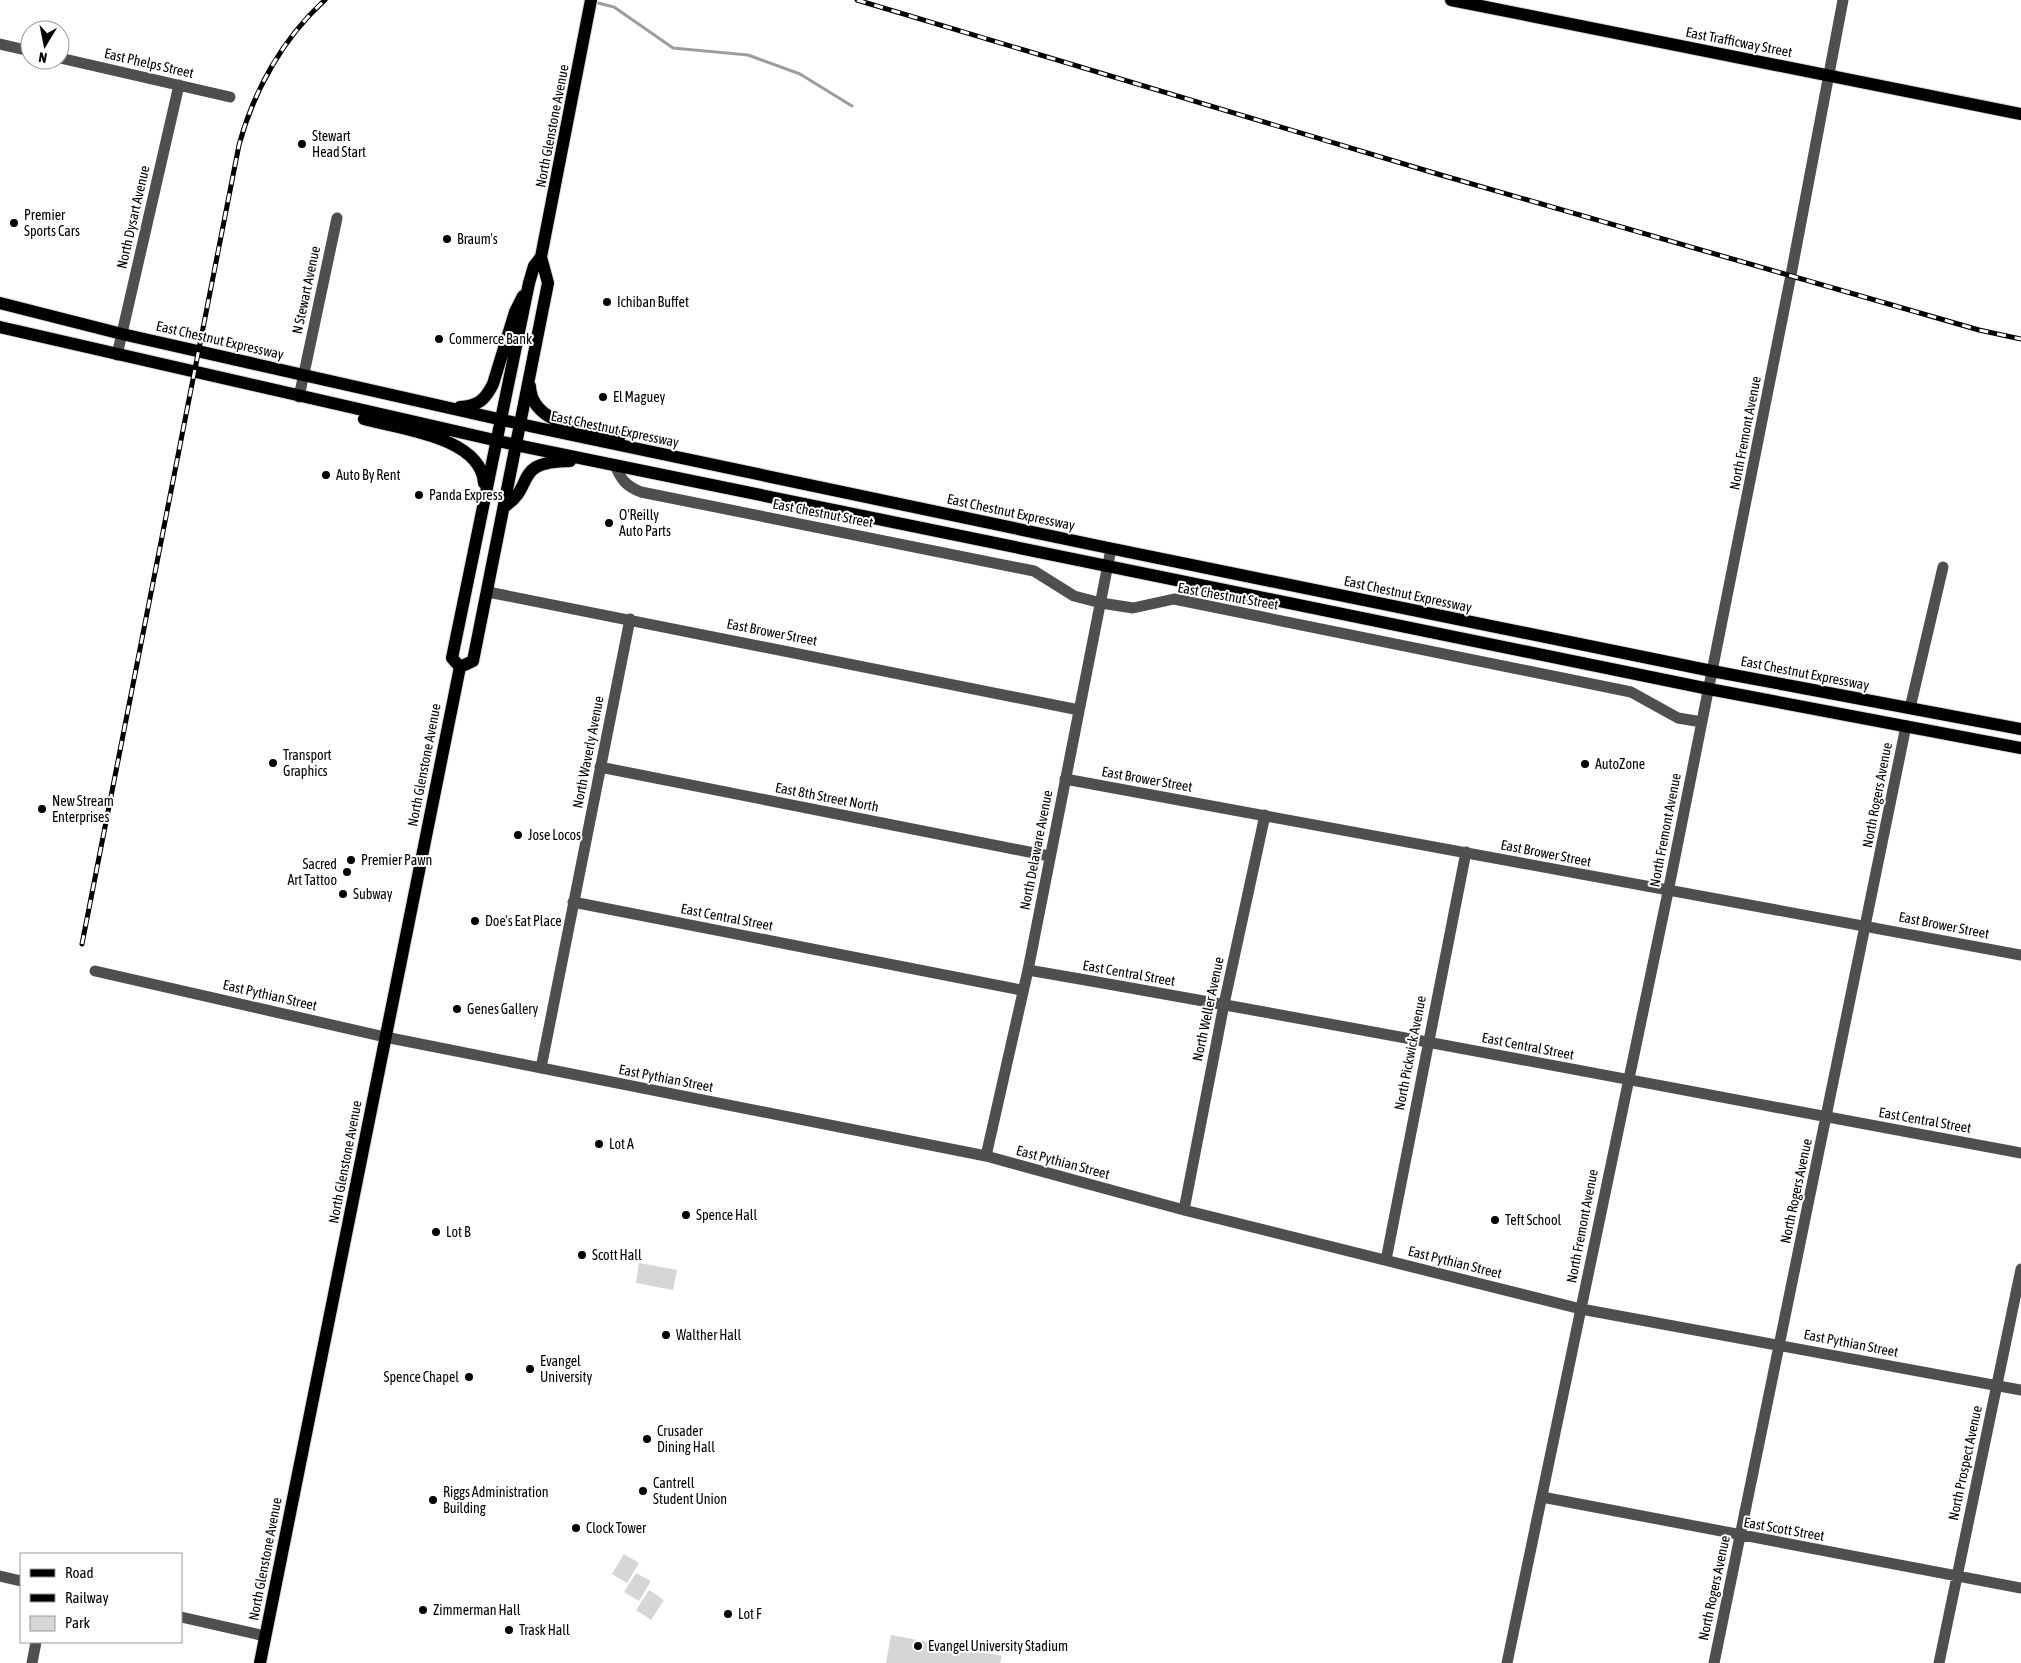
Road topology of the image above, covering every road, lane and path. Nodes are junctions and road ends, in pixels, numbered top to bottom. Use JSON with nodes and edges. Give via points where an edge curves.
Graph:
{"nodes":[{"id":1,"x":591,"y":0,"type":"edge"},
{"id":2,"x":1451,"y":0,"type":"edge"},
{"id":3,"x":1843,"y":0,"type":"edge"},
{"id":4,"x":1465,"y":1,"type":"edge"},
{"id":5,"x":0,"y":44,"type":"edge"},
{"id":6,"x":20,"y":49,"type":"edge"},
{"id":7,"x":70,"y":60,"type":"edge"},
{"id":8,"x":1830,"y":76,"type":"junction"},
{"id":9,"x":179,"y":85,"type":"junction"},
{"id":10,"x":230,"y":97,"type":"dead end"},
{"id":11,"x":2021,"y":114,"type":"edge"},
{"id":12,"x":337,"y":218,"type":"dead end"},
{"id":13,"x":541,"y":257,"type":"junction"},
{"id":14,"x":529,"y":283,"type":"junction"},
{"id":15,"x":0,"y":303,"type":"edge"},
{"id":16,"x":0,"y":326,"type":"edge"},
{"id":17,"x":122,"y":334,"type":"junction"},
{"id":18,"x":117,"y":355,"type":"junction"},
{"id":19,"x":303,"y":374,"type":"junction"},
{"id":20,"x":530,"y":374,"type":"junction"},
{"id":21,"x":298,"y":397,"type":"junction"},
{"id":22,"x":450,"y":408,"type":"junction"},
{"id":23,"x":500,"y":420,"type":"junction"},
{"id":24,"x":520,"y":424,"type":"junction"},
{"id":25,"x":495,"y":440,"type":"junction"},
{"id":26,"x":516,"y":445,"type":"junction"},
{"id":27,"x":592,"y":460,"type":"junction"},
{"id":28,"x":615,"y":465,"type":"junction"},
{"id":29,"x":738,"y":470,"type":"junction"},
{"id":30,"x":485,"y":490,"type":"junction"},
{"id":31,"x":504,"y":507,"type":"junction"},
{"id":32,"x":1111,"y":549,"type":"junction"},
{"id":33,"x":1108,"y":567,"type":"junction"},
{"id":34,"x":1943,"y":567,"type":"dead end"},
{"id":35,"x":488,"y":592,"type":"junction"},
{"id":36,"x":1101,"y":603,"type":"junction"},
{"id":37,"x":630,"y":619,"type":"junction"},
{"id":38,"x":460,"y":667,"type":"junction"},
{"id":39,"x":1712,"y":671,"type":"junction"},
{"id":40,"x":1708,"y":689,"type":"junction"},
{"id":41,"x":1910,"y":708,"type":"junction"},
{"id":42,"x":1079,"y":710,"type":"junction"},
{"id":43,"x":1702,"y":722,"type":"junction"},
{"id":44,"x":1906,"y":726,"type":"junction"},
{"id":45,"x":2021,"y":729,"type":"edge"},
{"id":46,"x":2021,"y":748,"type":"edge"},
{"id":47,"x":600,"y":767,"type":"junction"},
{"id":48,"x":1065,"y":779,"type":"junction"},
{"id":49,"x":1265,"y":815,"type":"junction"},
{"id":50,"x":1466,"y":852,"type":"junction"},
{"id":51,"x":1048,"y":856,"type":"junction"},
{"id":52,"x":1668,"y":892,"type":"junction"},
{"id":53,"x":573,"y":902,"type":"junction"},
{"id":54,"x":1866,"y":926,"type":"junction"},
{"id":55,"x":2021,"y":955,"type":"edge"},
{"id":56,"x":1028,"y":970,"type":"junction"},
{"id":57,"x":95,"y":971,"type":"dead end"},
{"id":58,"x":1021,"y":990,"type":"junction"},
{"id":59,"x":1224,"y":1004,"type":"junction"},
{"id":60,"x":385,"y":1037,"type":"junction"},
{"id":61,"x":1427,"y":1041,"type":"junction"},
{"id":62,"x":541,"y":1068,"type":"junction"},
{"id":63,"x":1627,"y":1081,"type":"junction"},
{"id":64,"x":1827,"y":1118,"type":"junction"},
{"id":65,"x":2021,"y":1153,"type":"edge"},
{"id":66,"x":986,"y":1156,"type":"junction"},
{"id":67,"x":1184,"y":1210,"type":"junction"},
{"id":68,"x":1386,"y":1260,"type":"junction"},
{"id":69,"x":2021,"y":1269,"type":"edge"},
{"id":70,"x":1581,"y":1309,"type":"junction"},
{"id":71,"x":1778,"y":1345,"type":"junction"},
{"id":72,"x":1996,"y":1386,"type":"junction"},
{"id":73,"x":2021,"y":1390,"type":"edge"},
{"id":74,"x":1542,"y":1497,"type":"junction"},
{"id":75,"x":1740,"y":1536,"type":"junction"},
{"id":76,"x":0,"y":1576,"type":"edge"},
{"id":77,"x":1957,"y":1576,"type":"junction"},
{"id":78,"x":20,"y":1581,"type":"edge"},
{"id":79,"x":2021,"y":1588,"type":"edge"},
{"id":80,"x":182,"y":1617,"type":"edge"},
{"id":81,"x":265,"y":1636,"type":"junction"},
{"id":82,"x":36,"y":1643,"type":"edge"},
{"id":83,"x":32,"y":1663,"type":"edge"},
{"id":84,"x":260,"y":1663,"type":"edge"},
{"id":85,"x":1507,"y":1663,"type":"edge"},
{"id":86,"x":1714,"y":1663,"type":"edge"},
{"id":87,"x":1939,"y":1663,"type":"edge"}],
"edges":[{"from":1,"to":13,"type":"main road","name":"North Glenstone Avenue"},
{"from":2,"to":4,"type":"main road","name":"East Trafficway Street"},
{"from":3,"to":8,"type":"street","name":"North Fremont Avenue"},
{"from":4,"to":8,"type":"main road","name":"East Trafficway Street"},
{"from":5,"to":6,"type":"street"},
{"from":7,"to":9,"type":"street","name":"East Phelps Street"},
{"from":8,"to":11,"type":"main road","name":"East Trafficway Street"},
{"from":8,"to":39,"type":"street","name":"North Fremont Avenue"},
{"from":9,"to":10,"type":"street","name":"East Phelps Street"},
{"from":9,"to":17,"type":"street","name":"North Dysart Avenue"},
{"from":12,"to":19,"type":"street","name":"N Stewart Avenue"},
{"from":13,"to":14,"type":"main road","name":"North Glenstone Avenue","via":[[534,266]]},
{"from":13,"to":20,"type":"main road","name":"North Glenstone Avenue","via":[[548,284]]},
{"from":14,"to":22,"type":"main road","via":[[516,309],[487,396],[473,406]]},
{"from":14,"to":23,"type":"main road","name":"North Glenstone Avenue"},
{"from":15,"to":17,"type":"main road","name":"East Chestnut Expressway"},
{"from":16,"to":18,"type":"main road"},
{"from":17,"to":18,"type":"street","name":"North Dysart Avenue"},
{"from":17,"to":19,"type":"main road","name":"East Chestnut Expressway"},
{"from":18,"to":21,"type":"main road"},
{"from":19,"to":21,"type":"street","name":"N Stewart Avenue"},
{"from":19,"to":22,"type":"main road","name":"East Chestnut Expressway"},
{"from":20,"to":24,"type":"main road","name":"North Glenstone Avenue"},
{"from":20,"to":29,"type":"main road","via":[[533,402],[554,420],[710,456]]},
{"from":21,"to":25,"type":"main road"},
{"from":21,"to":30,"type":"main road","via":[[320,408],[454,444],[480,465]]},
{"from":22,"to":23,"type":"main road","name":"East Chestnut Expressway"},
{"from":23,"to":24,"type":"main road","name":"East Chestnut Expressway"},
{"from":23,"to":25,"type":"main road","name":"North Glenstone Avenue"},
{"from":24,"to":26,"type":"main road","name":"North Glenstone Avenue"},
{"from":24,"to":29,"type":"main road","name":"East Chestnut Expressway"},
{"from":25,"to":26,"type":"main road"},
{"from":25,"to":30,"type":"main road","name":"North Glenstone Avenue"},
{"from":26,"to":27,"type":"main road"},
{"from":26,"to":31,"type":"main road","name":"North Glenstone Avenue"},
{"from":27,"to":28,"type":"main road"},
{"from":27,"to":31,"type":"main road","via":[[543,462],[527,475],[516,499]]},
{"from":28,"to":33,"type":"main road"},
{"from":28,"to":36,"type":"street","name":"East Chestnut Street","via":[[627,486],[641,492],[1034,571],[1074,596]]},
{"from":29,"to":32,"type":"main road","name":"East Chestnut Expressway"},
{"from":30,"to":38,"type":"main road","name":"North Glenstone Avenue","via":[[452,658]]},
{"from":31,"to":35,"type":"main road","name":"North Glenstone Avenue"},
{"from":32,"to":33,"type":"street","name":"North Delaware Avenue"},
{"from":32,"to":39,"type":"main road","name":"East Chestnut Expressway"},
{"from":33,"to":36,"type":"street","name":"North Delaware Avenue"},
{"from":33,"to":40,"type":"main road"},
{"from":34,"to":41,"type":"street"},
{"from":35,"to":37,"type":"street","name":"East Brower Street"},
{"from":35,"to":38,"type":"main road","name":"North Glenstone Avenue","via":[[473,661]]},
{"from":36,"to":42,"type":"street","name":"North Delaware Avenue"},
{"from":36,"to":43,"type":"street","name":"East Chestnut Street","via":[[1133,608],[1174,599],[1631,692],[1678,718]]},
{"from":37,"to":42,"type":"street","name":"East Brower Street"},
{"from":37,"to":47,"type":"street","name":"North Waverly Avenue"},
{"from":38,"to":60,"type":"main road","name":"North Glenstone Avenue"},
{"from":39,"to":40,"type":"street","name":"North Fremont Avenue"},
{"from":39,"to":41,"type":"main road","name":"East Chestnut Expressway"},
{"from":40,"to":43,"type":"street","name":"North Fremont Avenue"},
{"from":40,"to":44,"type":"main road"},
{"from":41,"to":45,"type":"main road","name":"East Chestnut Expressway"},
{"from":42,"to":48,"type":"street","name":"North Delaware Avenue"},
{"from":43,"to":52,"type":"street","name":"North Fremont Avenue"},
{"from":44,"to":46,"type":"main road"},
{"from":44,"to":54,"type":"street","name":"North Rogers Avenue"},
{"from":47,"to":51,"type":"street","name":"East 8th Street North"},
{"from":47,"to":53,"type":"street","name":"North Waverly Avenue"},
{"from":48,"to":49,"type":"street","name":"East Brower Street"},
{"from":48,"to":51,"type":"street","name":"North Delaware Avenue"},
{"from":49,"to":50,"type":"street","name":"East Brower Street"},
{"from":49,"to":59,"type":"street","name":"North Weller Avenue"},
{"from":50,"to":52,"type":"street","name":"East Brower Street"},
{"from":50,"to":61,"type":"street","name":"North Pickwick Avenue"},
{"from":51,"to":56,"type":"street","name":"North Delaware Avenue"},
{"from":52,"to":54,"type":"street","name":"East Brower Street"},
{"from":52,"to":63,"type":"street","name":"North Fremont Avenue"},
{"from":53,"to":58,"type":"street","name":"East Central Street"},
{"from":53,"to":62,"type":"street","name":"North Waverly Avenue"},
{"from":54,"to":55,"type":"street","name":"East Brower Street"},
{"from":54,"to":64,"type":"street","name":"North Rogers Avenue"},
{"from":56,"to":58,"type":"street","name":"North Delaware Avenue"},
{"from":56,"to":59,"type":"street","name":"East Central Street"},
{"from":57,"to":60,"type":"street","name":"East Pythian Street"},
{"from":58,"to":66,"type":"street","name":"North Delaware Avenue"},
{"from":59,"to":61,"type":"street","name":"East Central Street"},
{"from":59,"to":67,"type":"street","name":"North Weller Avenue"},
{"from":60,"to":62,"type":"street","name":"East Pythian Street"},
{"from":60,"to":81,"type":"main road","name":"North Glenstone Avenue"},
{"from":61,"to":63,"type":"street","name":"East Central Street"},
{"from":61,"to":68,"type":"street","name":"North Pickwick Avenue"},
{"from":62,"to":66,"type":"street","name":"East Pythian Street"},
{"from":63,"to":64,"type":"street","name":"East Central Street"},
{"from":63,"to":70,"type":"street","name":"North Fremont Avenue"},
{"from":64,"to":65,"type":"street","name":"East Central Street"},
{"from":64,"to":71,"type":"street","name":"North Rogers Avenue"},
{"from":66,"to":67,"type":"street","name":"East Pythian Street"},
{"from":67,"to":68,"type":"street","name":"East Pythian Street"},
{"from":68,"to":70,"type":"street","name":"East Pythian Street"},
{"from":69,"to":72,"type":"street","name":"North Prospect Avenue"},
{"from":70,"to":71,"type":"street","name":"East Pythian Street"},
{"from":70,"to":74,"type":"street","name":"North Fremont Avenue"},
{"from":71,"to":72,"type":"street","name":"East Pythian Street"},
{"from":71,"to":75,"type":"street","name":"North Rogers Avenue"},
{"from":72,"to":73,"type":"street","name":"East Pythian Street"},
{"from":72,"to":77,"type":"street","name":"North Prospect Avenue"},
{"from":74,"to":75,"type":"street","name":"East Scott Street"},
{"from":74,"to":85,"type":"street","name":"North Fremont Avenue"},
{"from":75,"to":77,"type":"street","name":"East Scott Street"},
{"from":75,"to":86,"type":"street","name":"North Rogers Avenue"},
{"from":76,"to":78,"type":"street"},
{"from":77,"to":79,"type":"street","name":"East Scott Street"},
{"from":77,"to":87,"type":"street","name":"North Prospect Avenue"},
{"from":80,"to":81,"type":"street"},
{"from":81,"to":84,"type":"main road","name":"North Glenstone Avenue"},
{"from":82,"to":83,"type":"street"}]}
